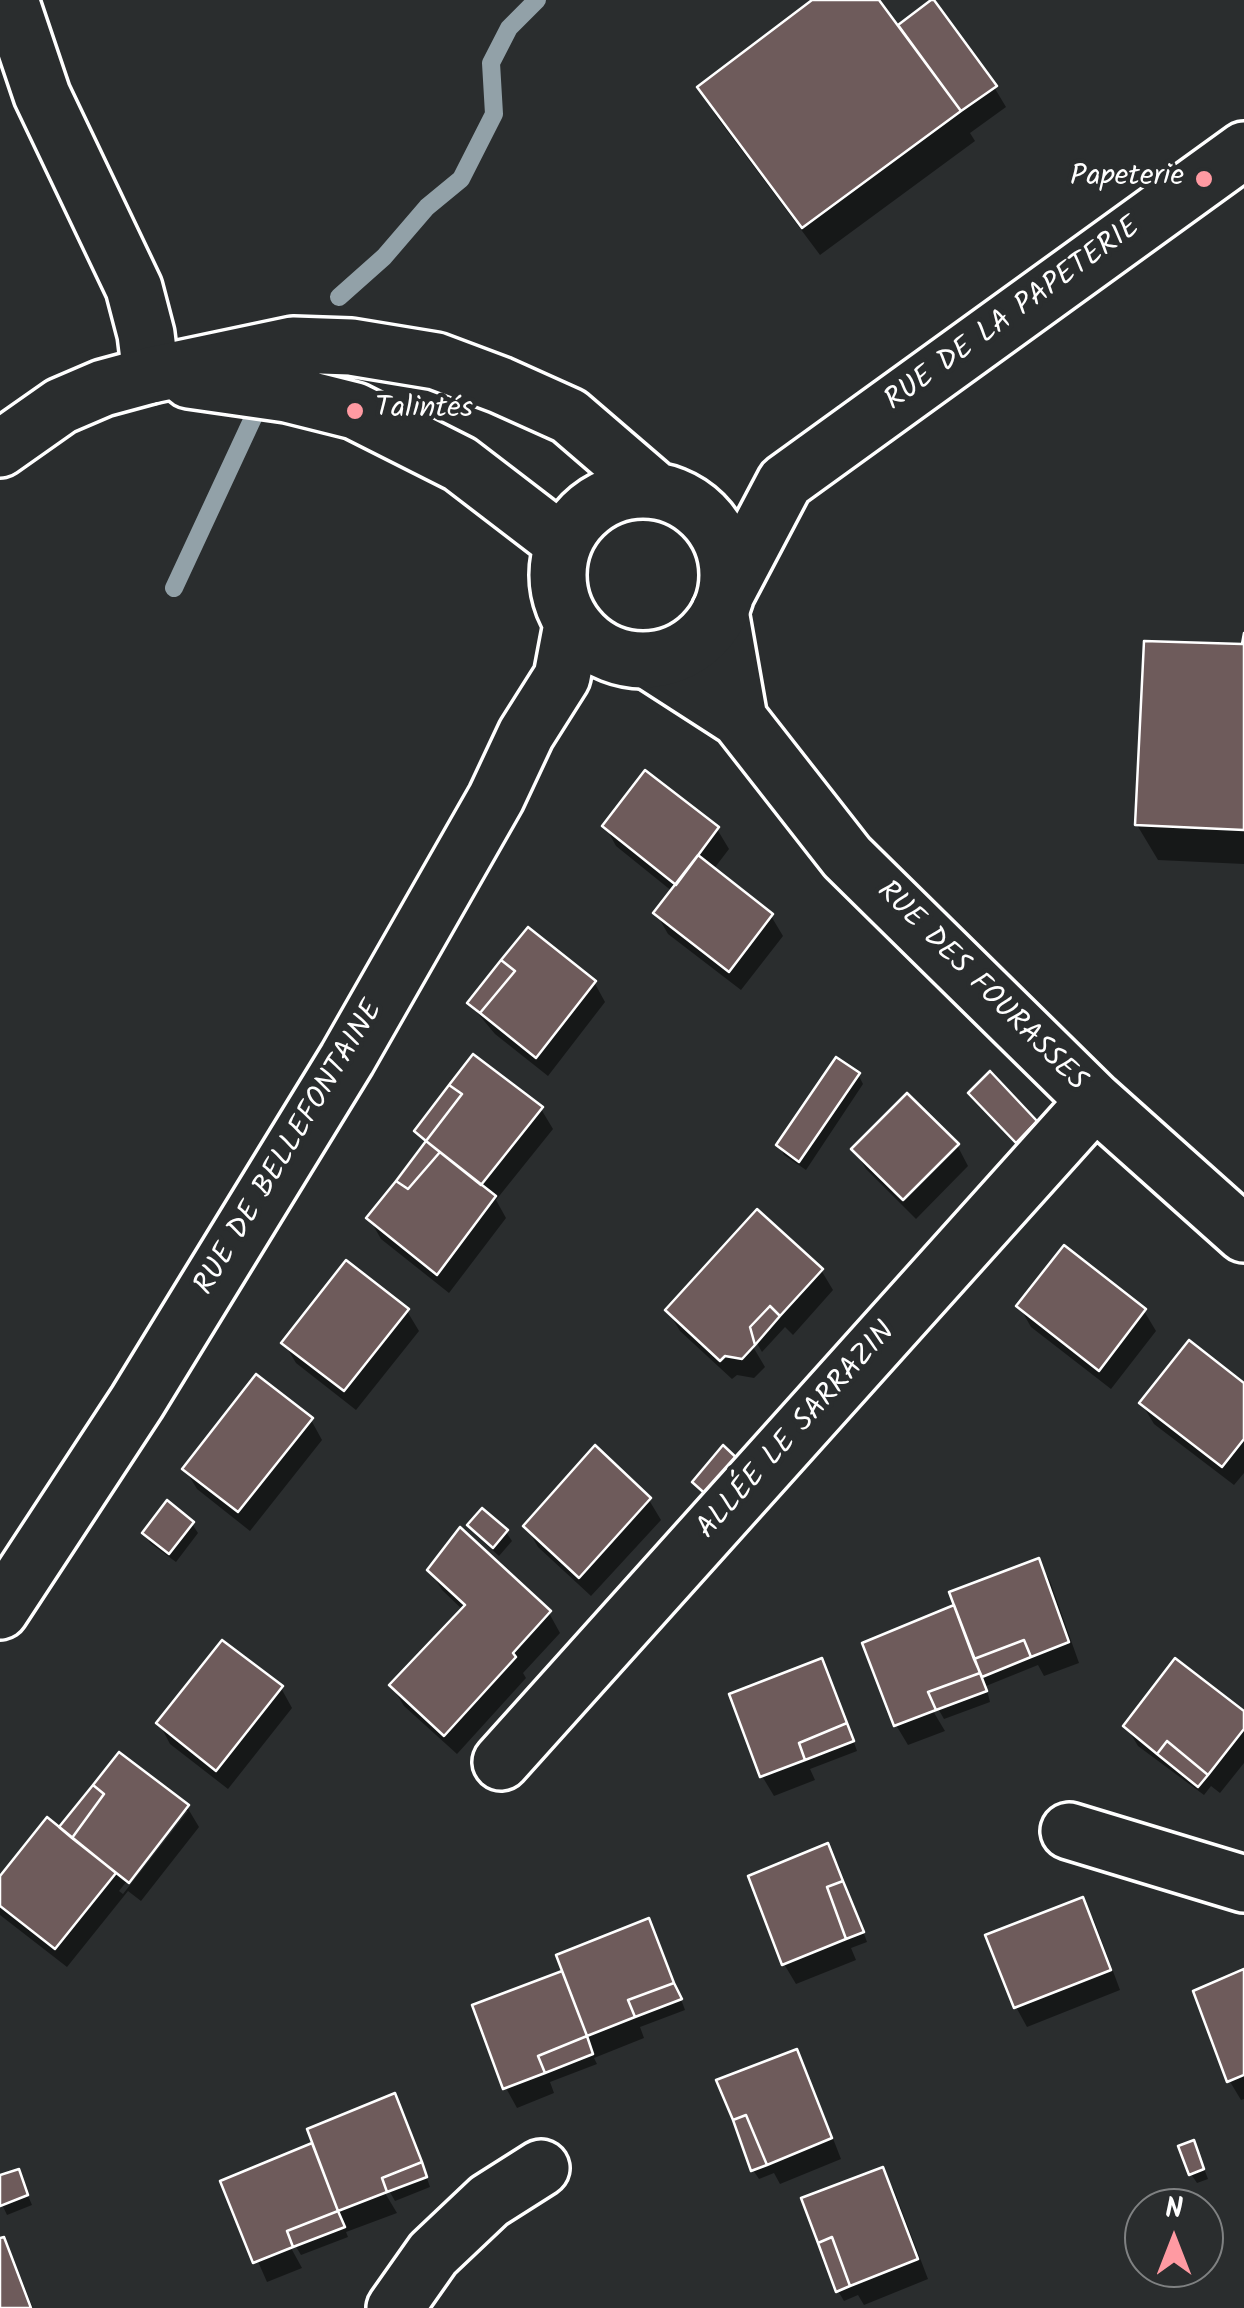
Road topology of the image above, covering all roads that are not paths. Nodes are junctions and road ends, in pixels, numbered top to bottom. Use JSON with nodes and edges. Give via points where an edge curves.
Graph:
{"nodes":[{"id":1,"x":10,"y":0,"type":"edge"},
{"id":2,"x":1244,"y":150,"type":"edge"},
{"id":3,"x":151,"y":375,"type":"junction"},
{"id":4,"x":0,"y":450,"type":"edge"},
{"id":5,"x":785,"y":482,"type":"junction"},
{"id":6,"x":670,"y":496,"type":"junction"},
{"id":7,"x":563,"y":543,"type":"junction"},
{"id":8,"x":724,"y":602,"type":"junction"},
{"id":9,"x":567,"y":650,"type":"junction"},
{"id":10,"x":638,"y":660,"type":"junction"},
{"id":11,"x":739,"y":719,"type":"junction"},
{"id":12,"x":1095,"y":1101,"type":"junction"},
{"id":13,"x":1244,"y":1234,"type":"edge"},
{"id":14,"x":0,"y":1610,"type":"edge"},
{"id":15,"x":501,"y":1762,"type":"dead end"},
{"id":16,"x":1069,"y":1831,"type":"dead end"},
{"id":17,"x":1244,"y":1884,"type":"edge"},
{"id":18,"x":541,"y":2168,"type":"dead end"},
{"id":19,"x":395,"y":2308,"type":"edge"}],
"edges":[{"from":1,"to":3,"type":"street","via":[[42,96],[134,288]]},
{"from":2,"to":5,"type":"street","name":"RUE DE LA PAPETERIE"},
{"from":3,"to":4,"type":"street","via":[[61,406]]},
{"from":3,"to":6,"type":"street","via":[[293,345],[436,361],[569,416]]},
{"from":3,"to":7,"type":"street","via":[[355,411],[460,464]]},
{"from":5,"to":6,"type":"street","name":"RUE DE LA PAPETERIE"},
{"from":5,"to":8,"type":"street","name":"RUE DE LA PAPETERIE"},
{"from":6,"to":7,"type":"street","via":[[626,492],[600,500]]},
{"from":6,"to":8,"type":"street","via":[[706,517],[721,540],[728,566]]},
{"from":7,"to":9,"type":"street","via":[[557,571]]},
{"from":8,"to":10,"type":"street","via":[[691,646]]},
{"from":8,"to":11,"type":"street"},
{"from":9,"to":10,"type":"street"},
{"from":9,"to":14,"type":"street","name":"RUE DE BELLEFONTAINE","via":[[496,798],[318,1107]]},
{"from":10,"to":11,"type":"street"},
{"from":11,"to":12,"type":"street","name":"RUE DES FOURASSES","via":[[847,857]]},
{"from":12,"to":13,"type":"street","name":"RUE DES FOURASSES"},
{"from":12,"to":15,"type":"street","name":"ALLÉE LE SARRAZIN"},
{"from":16,"to":17,"type":"street"},
{"from":18,"to":19,"type":"street","via":[[489,2201],[433,2254]]}]}
